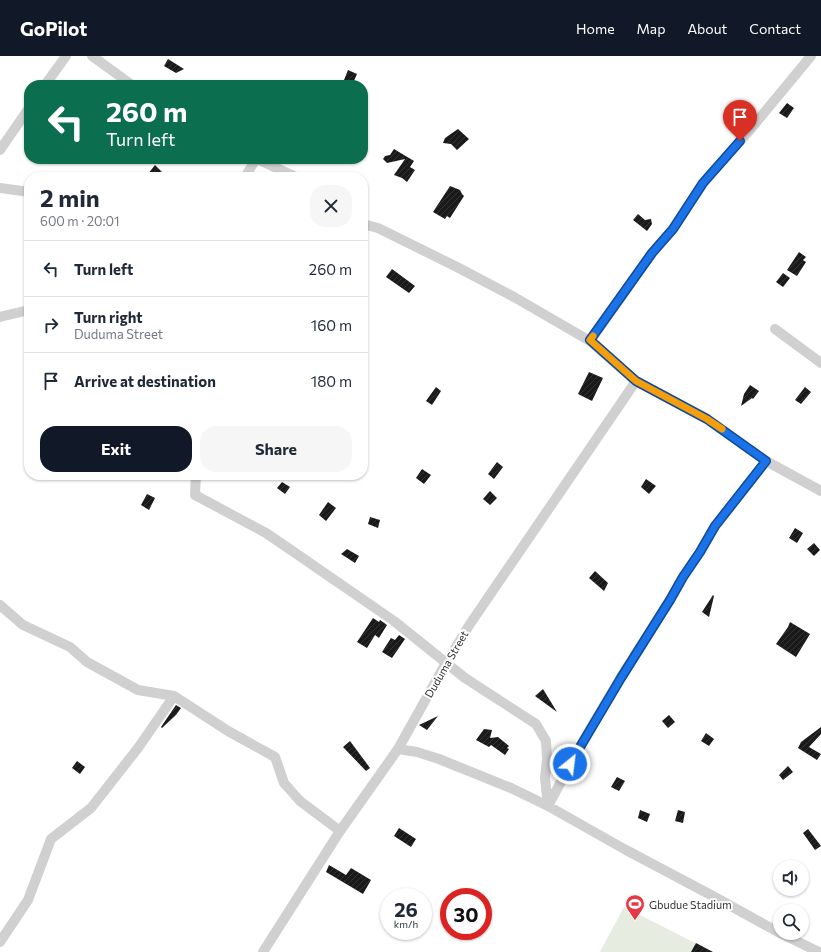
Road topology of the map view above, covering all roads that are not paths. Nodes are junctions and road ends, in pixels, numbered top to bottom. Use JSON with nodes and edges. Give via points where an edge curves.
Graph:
{"nodes":[{"id":1,"x":66,"y":56,"type":"edge"},
{"id":2,"x":92,"y":56,"type":"edge"},
{"id":3,"x":811,"y":56,"type":"edge"},
{"id":4,"x":49,"y":80,"type":"edge"},
{"id":5,"x":125,"y":80,"type":"edge"},
{"id":6,"x":24,"y":115,"type":"edge"},
{"id":7,"x":0,"y":150,"type":"edge"},
{"id":8,"x":268,"y":164,"type":"edge"},
{"id":9,"x":285,"y":172,"type":"edge"},
{"id":10,"x":0,"y":188,"type":"edge"},
{"id":11,"x":24,"y":191,"type":"edge"},
{"id":12,"x":368,"y":225,"type":"edge"},
{"id":13,"x":24,"y":311,"type":"edge"},
{"id":14,"x":0,"y":317,"type":"edge"},
{"id":15,"x":774,"y":329,"type":"dead end"},
{"id":16,"x":590,"y":340,"type":"junction"},
{"id":17,"x":821,"y":363,"type":"edge"},
{"id":18,"x":636,"y":381,"type":"junction"},
{"id":19,"x":766,"y":461,"type":"junction"},
{"id":20,"x":196,"y":480,"type":"edge"},
{"id":21,"x":821,"y":491,"type":"edge"},
{"id":22,"x":0,"y":605,"type":"edge"},
{"id":23,"x":446,"y":662,"type":"junction"},
{"id":24,"x":174,"y":696,"type":"junction"},
{"id":25,"x":398,"y":749,"type":"junction"},
{"id":26,"x":548,"y":806,"type":"junction"},
{"id":27,"x":340,"y":831,"type":"junction"},
{"id":28,"x":773,"y":929,"type":"edge"},
{"id":29,"x":794,"y":940,"type":"edge"},
{"id":30,"x":0,"y":942,"type":"edge"},
{"id":31,"x":263,"y":952,"type":"edge"},
{"id":32,"x":819,"y":952,"type":"edge"}],
"edges":[{"from":1,"to":4,"type":"street"},
{"from":2,"to":5,"type":"street"},
{"from":3,"to":16,"type":"street","via":[[703,183],[673,229],[652,253]]},
{"from":6,"to":7,"type":"street"},
{"from":8,"to":9,"type":"street"},
{"from":10,"to":11,"type":"street"},
{"from":12,"to":16,"type":"street","via":[[457,267]]},
{"from":13,"to":14,"type":"street"},
{"from":15,"to":17,"type":"street"},
{"from":16,"to":18,"type":"street"},
{"from":18,"to":19,"type":"street","via":[[707,419]]},
{"from":18,"to":23,"type":"street","name":"Duduma Street"},
{"from":19,"to":21,"type":"street"},
{"from":19,"to":26,"type":"street","via":[[715,526],[583,741]]},
{"from":20,"to":23,"type":"street","via":[[195,495],[266,533],[394,621]]},
{"from":22,"to":24,"type":"street","via":[[23,625],[70,647],[87,662],[138,690]]},
{"from":23,"to":25,"type":"street","name":"Duduma Street"},
{"from":23,"to":26,"type":"street","via":[[465,678],[536,724],[546,741],[545,778]]},
{"from":24,"to":27,"type":"street","via":[[274,757],[284,783],[300,801]]},
{"from":24,"to":30,"type":"street","via":[[138,748],[91,808],[51,839],[28,900]]},
{"from":25,"to":26,"type":"street","via":[[439,759]]},
{"from":25,"to":27,"type":"street","name":"Duduma Street"},
{"from":26,"to":28,"type":"street"},
{"from":27,"to":31,"type":"street","name":"Duduma Street"},
{"from":29,"to":32,"type":"street"}]}
